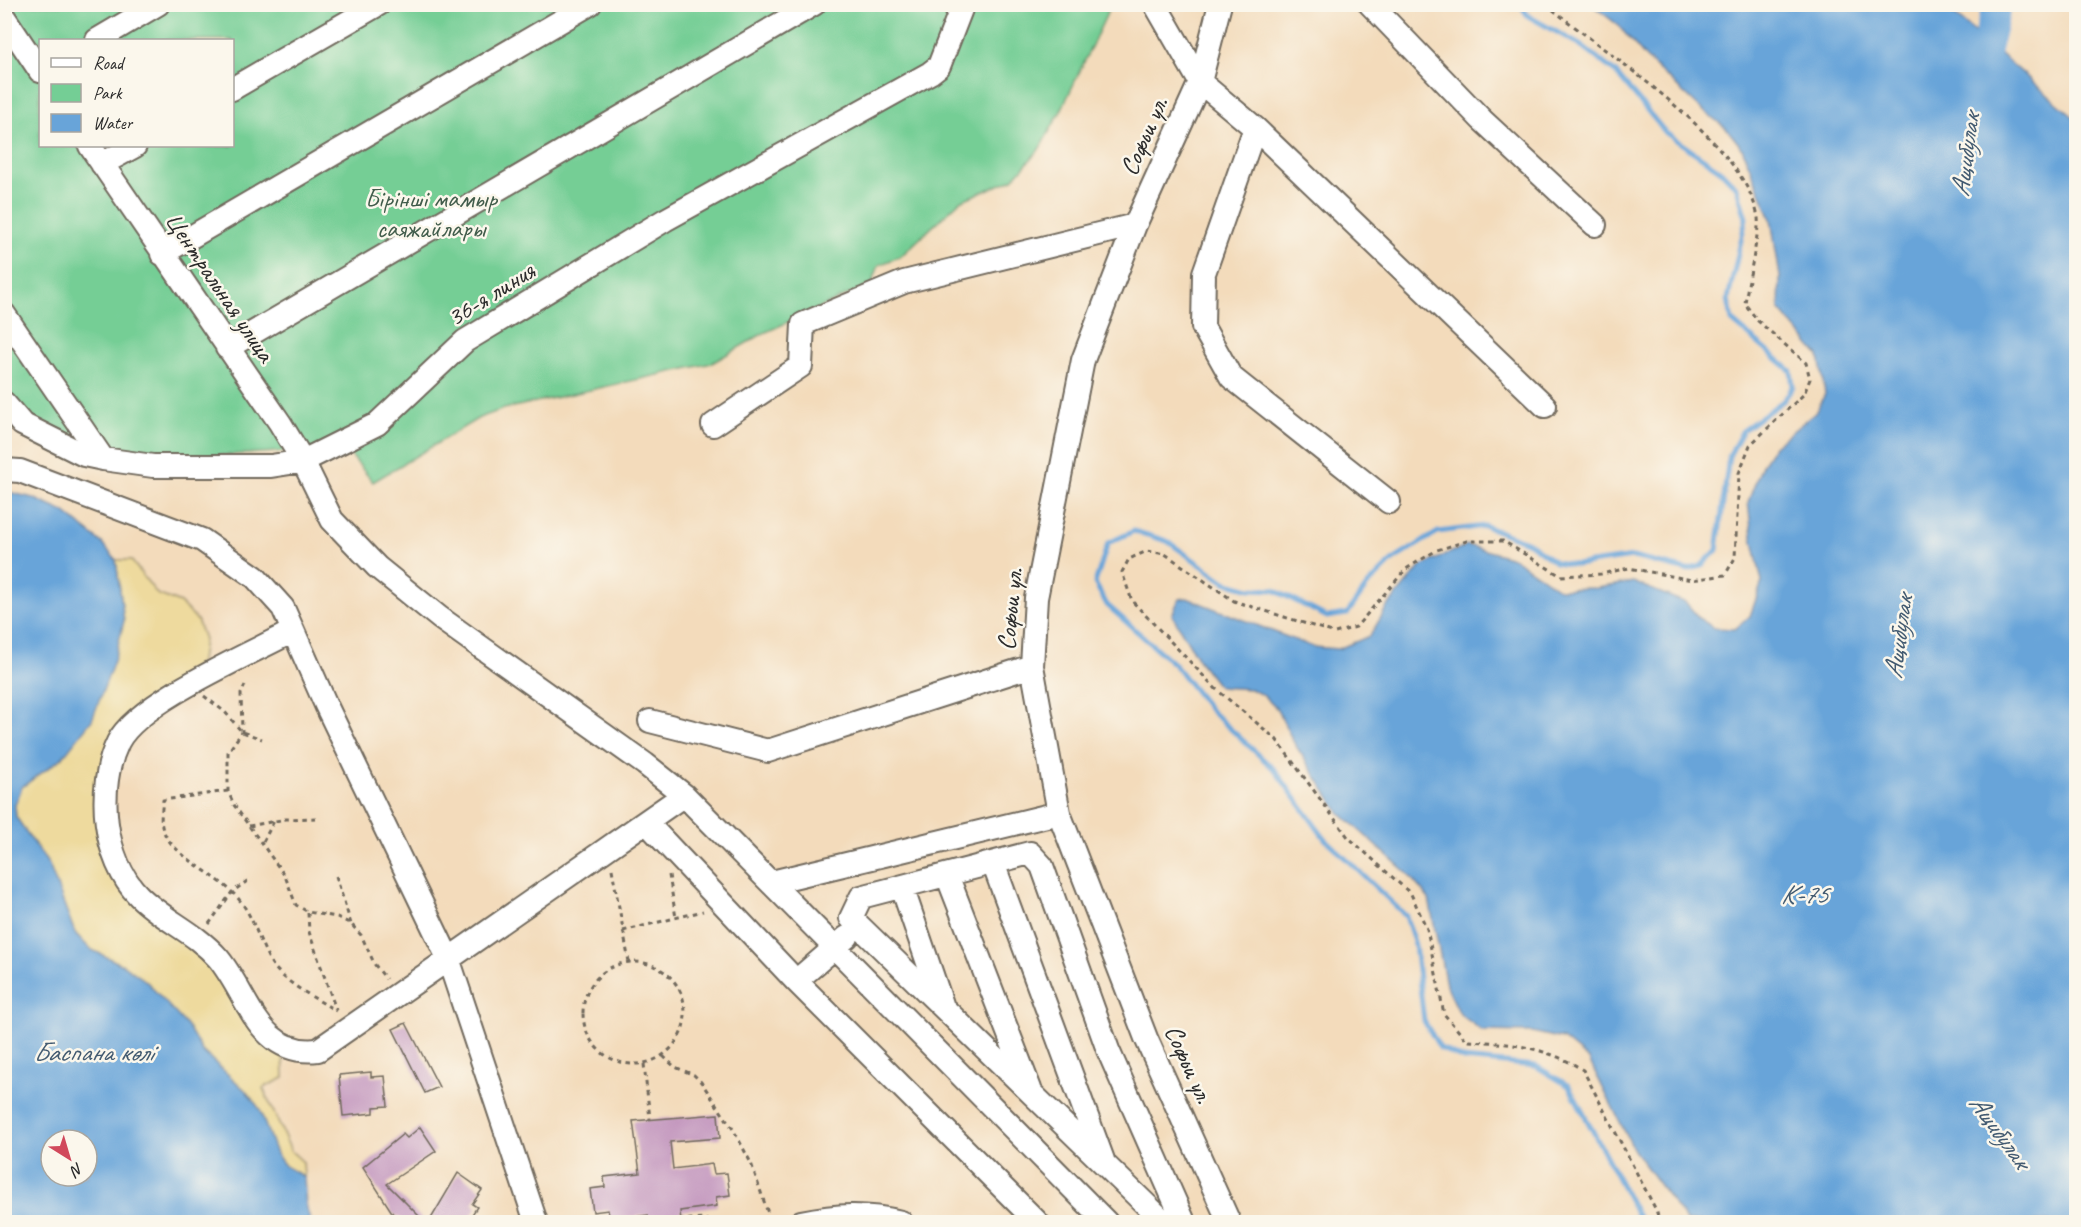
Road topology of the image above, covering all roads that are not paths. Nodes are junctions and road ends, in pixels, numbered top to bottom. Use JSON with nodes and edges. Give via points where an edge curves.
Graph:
{"nodes":[{"id":1,"x":158,"y":4,"type":"edge"},
{"id":2,"x":379,"y":4,"type":"edge"},
{"id":3,"x":590,"y":4,"type":"edge"},
{"id":4,"x":814,"y":4,"type":"edge"},
{"id":5,"x":963,"y":4,"type":"edge"},
{"id":6,"x":1155,"y":4,"type":"edge"},
{"id":7,"x":1220,"y":4,"type":"edge"},
{"id":8,"x":1371,"y":4,"type":"edge"},
{"id":9,"x":4,"y":17,"type":"edge"},
{"id":10,"x":99,"y":39,"type":"edge"},
{"id":11,"x":39,"y":70,"type":"edge"},
{"id":12,"x":1200,"y":82,"type":"junction"},
{"id":13,"x":234,"y":88,"type":"edge"},
{"id":14,"x":1255,"y":128,"type":"junction"},
{"id":15,"x":91,"y":147,"type":"edge"},
{"id":16,"x":133,"y":147,"type":"edge"},
{"id":17,"x":102,"y":164,"type":"junction"},
{"id":18,"x":1135,"y":225,"type":"junction"},
{"id":19,"x":1595,"y":225,"type":"dead end"},
{"id":20,"x":162,"y":254,"type":"junction"},
{"id":21,"x":4,"y":314,"type":"edge"},
{"id":22,"x":227,"y":348,"type":"junction"},
{"id":23,"x":4,"y":403,"type":"edge"},
{"id":24,"x":1545,"y":406,"type":"dead end"},
{"id":25,"x":713,"y":425,"type":"dead end"},
{"id":26,"x":103,"y":459,"type":"junction"},
{"id":27,"x":303,"y":461,"type":"junction"},
{"id":28,"x":4,"y":471,"type":"edge"},
{"id":29,"x":1389,"y":502,"type":"dead end"},
{"id":30,"x":293,"y":631,"type":"junction"},
{"id":31,"x":1032,"y":666,"type":"junction"},
{"id":32,"x":650,"y":721,"type":"dead end"},
{"id":33,"x":684,"y":795,"type":"junction"},
{"id":34,"x":1059,"y":813,"type":"junction"},
{"id":35,"x":646,"y":822,"type":"junction"},
{"id":36,"x":993,"y":863,"type":"junction"},
{"id":37,"x":946,"y":875,"type":"junction"},
{"id":38,"x":772,"y":882,"type":"junction"},
{"id":39,"x":902,"y":886,"type":"junction"},
{"id":40,"x":859,"y":927,"type":"junction"},
{"id":41,"x":836,"y":947,"type":"junction"},
{"id":42,"x":448,"y":958,"type":"junction"},
{"id":43,"x":796,"y":981,"type":"junction"},
{"id":44,"x":944,"y":1009,"type":"junction"},
{"id":45,"x":1032,"y":1095,"type":"junction"},
{"id":46,"x":1086,"y":1136,"type":"junction"},
{"id":47,"x":1051,"y":1167,"type":"junction"},
{"id":48,"x":536,"y":1222,"type":"edge"},
{"id":49,"x":801,"y":1222,"type":"edge"},
{"id":50,"x":901,"y":1222,"type":"edge"},
{"id":51,"x":1037,"y":1222,"type":"edge"},
{"id":52,"x":1105,"y":1222,"type":"edge"},
{"id":53,"x":1164,"y":1222,"type":"edge"},
{"id":54,"x":1184,"y":1222,"type":"edge"},
{"id":55,"x":1229,"y":1222,"type":"edge"}],
"edges":[{"from":1,"to":10,"type":"street"},
{"from":2,"to":13,"type":"street"},
{"from":3,"to":20,"type":"street"},
{"from":4,"to":22,"type":"street"},
{"from":5,"to":27,"type":"street","name":"36-я линия","via":[[939,66],[930,73],[665,220],[465,341],[376,424]]},
{"from":6,"to":12,"type":"street","name":"Софьи ул."},
{"from":7,"to":12,"type":"street"},
{"from":8,"to":19,"type":"street","via":[[1482,120]]},
{"from":9,"to":11,"type":"street"},
{"from":12,"to":14,"type":"street"},
{"from":12,"to":18,"type":"street","name":"Софьи ул."},
{"from":14,"to":24,"type":"street"},
{"from":14,"to":29,"type":"street","via":[[1204,273],[1203,327],[1231,377]]},
{"from":15,"to":17,"type":"street","name":"Центральная улица"},
{"from":16,"to":17,"type":"street"},
{"from":17,"to":20,"type":"street","name":"Центральная улица"},
{"from":18,"to":25,"type":"street","via":[[904,282],[803,324],[801,366]]},
{"from":18,"to":31,"type":"street","name":"Софьи ул.","via":[[1083,360],[1036,598]]},
{"from":20,"to":22,"type":"street","name":"Центральная улица"},
{"from":21,"to":26,"type":"street"},
{"from":22,"to":27,"type":"street","name":"Центральная улица"},
{"from":23,"to":26,"type":"street","name":"36-я линия","via":[[22,424],[84,455]]},
{"from":26,"to":27,"type":"street","name":"36-я линия","via":[[153,466],[271,466]]},
{"from":27,"to":33,"type":"street","name":"Центральная улица","via":[[332,520],[377,567],[440,618]]},
{"from":28,"to":30,"type":"street","via":[[20,471],[202,540],[255,577],[283,609]]},
{"from":30,"to":42,"type":"street"},
{"from":30,"to":42,"type":"street","via":[[162,700],[136,718],[118,741],[109,768],[105,822],[116,861],[140,897],[199,939],[219,960],[266,1033],[283,1047],[318,1050],[340,1021],[397,994]]},
{"from":31,"to":32,"type":"street","via":[[768,751]]},
{"from":31,"to":34,"type":"street","name":"Софьи ул."},
{"from":33,"to":35,"type":"street"},
{"from":33,"to":38,"type":"street","name":"Центральная улица"},
{"from":34,"to":38,"type":"street"},
{"from":34,"to":55,"type":"street","name":"Софьи ул.","via":[[1146,1038]]},
{"from":35,"to":42,"type":"street"},
{"from":35,"to":43,"type":"street"},
{"from":36,"to":37,"type":"street"},
{"from":36,"to":46,"type":"street"},
{"from":36,"to":54,"type":"street","via":[[1030,853],[1042,866],[1108,1050]]},
{"from":37,"to":39,"type":"street"},
{"from":37,"to":45,"type":"street"},
{"from":38,"to":41,"type":"street","name":"Центральная улица"},
{"from":39,"to":40,"type":"street","via":[[861,897],[851,918]]},
{"from":39,"to":44,"type":"street"},
{"from":40,"to":41,"type":"street"},
{"from":40,"to":44,"type":"street"},
{"from":41,"to":43,"type":"street"},
{"from":41,"to":47,"type":"street","name":"Центральная улица"},
{"from":42,"to":48,"type":"street"},
{"from":43,"to":51,"type":"street"},
{"from":44,"to":45,"type":"street"},
{"from":45,"to":46,"type":"street"},
{"from":46,"to":47,"type":"street"},
{"from":46,"to":53,"type":"street","via":[[1105,1165]]},
{"from":47,"to":52,"type":"street","name":"Центральная улица"},
{"from":49,"to":50,"type":"street","via":[[838,1215]]}]}
